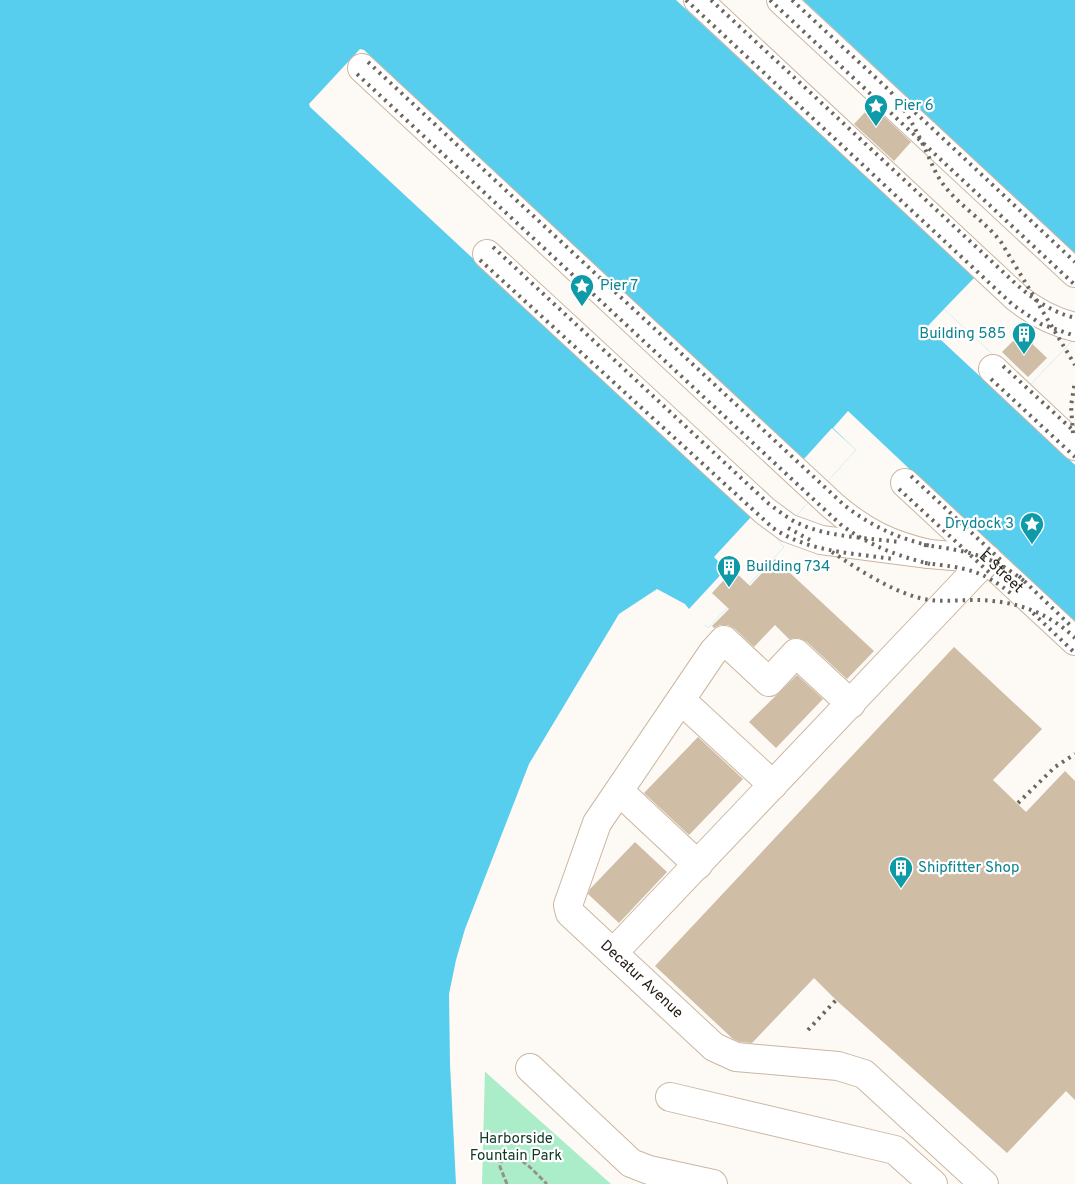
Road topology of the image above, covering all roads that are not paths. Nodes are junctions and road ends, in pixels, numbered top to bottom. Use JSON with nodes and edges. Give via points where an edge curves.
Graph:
{"nodes":[{"id":1,"x":698,"y":0,"type":"edge"},
{"id":2,"x":781,"y":0,"type":"edge"},
{"id":3,"x":362,"y":68,"type":"dead end"},
{"id":4,"x":487,"y":254,"type":"dead end"},
{"id":5,"x":1075,"y":273,"type":"edge"},
{"id":6,"x":1075,"y":327,"type":"edge"},
{"id":7,"x":993,"y":369,"type":"dead end"},
{"id":8,"x":1075,"y":446,"type":"edge"},
{"id":9,"x":905,"y":483,"type":"dead end"},
{"id":10,"x":929,"y":554,"type":"junction"},
{"id":11,"x":988,"y":559,"type":"junction"},
{"id":12,"x":1075,"y":641,"type":"edge"},
{"id":13,"x":681,"y":700,"type":"junction"},
{"id":14,"x":851,"y":704,"type":"junction"},
{"id":15,"x":773,"y":785,"type":"junction"},
{"id":16,"x":619,"y":792,"type":"junction"},
{"id":17,"x":698,"y":865,"type":"junction"},
{"id":18,"x":613,"y":953,"type":"junction"},
{"id":19,"x":530,"y":1068,"type":"dead end"},
{"id":20,"x":670,"y":1097,"type":"dead end"},
{"id":21,"x":713,"y":1184,"type":"edge"},
{"id":22,"x":933,"y":1184,"type":"edge"},
{"id":23,"x":984,"y":1184,"type":"edge"}],
"edges":[{"from":1,"to":6,"type":"lane","via":[[1017,298],[1037,313]]},
{"from":2,"to":5,"type":"lane"},
{"from":3,"to":10,"type":"lane","via":[[832,505],[860,528],[881,539]]},
{"from":4,"to":10,"type":"lane","via":[[781,523],[821,540]]},
{"from":7,"to":8,"type":"lane"},
{"from":9,"to":11,"type":"lane","name":"E Street"},
{"from":10,"to":11,"type":"lane"},
{"from":11,"to":12,"type":"lane","name":"E Street"},
{"from":11,"to":14,"type":"lane"},
{"from":13,"to":14,"type":"lane","name":"Decatur Avenue","via":[[724,640],[769,682],[796,653]]},
{"from":13,"to":15,"type":"lane"},
{"from":13,"to":16,"type":"lane","name":"Decatur Avenue"},
{"from":14,"to":15,"type":"lane"},
{"from":15,"to":17,"type":"lane"},
{"from":16,"to":17,"type":"lane"},
{"from":16,"to":18,"type":"lane","name":"Decatur Avenue","via":[[598,823],[568,905],[570,913]]},
{"from":17,"to":18,"type":"lane"},
{"from":18,"to":23,"type":"lane","name":"Decatur Avenue","via":[[714,1047],[736,1057],[838,1066],[864,1074]]},
{"from":19,"to":21,"type":"lane","via":[[631,1163],[648,1170]]},
{"from":20,"to":22,"type":"lane","via":[[896,1150]]}]}
